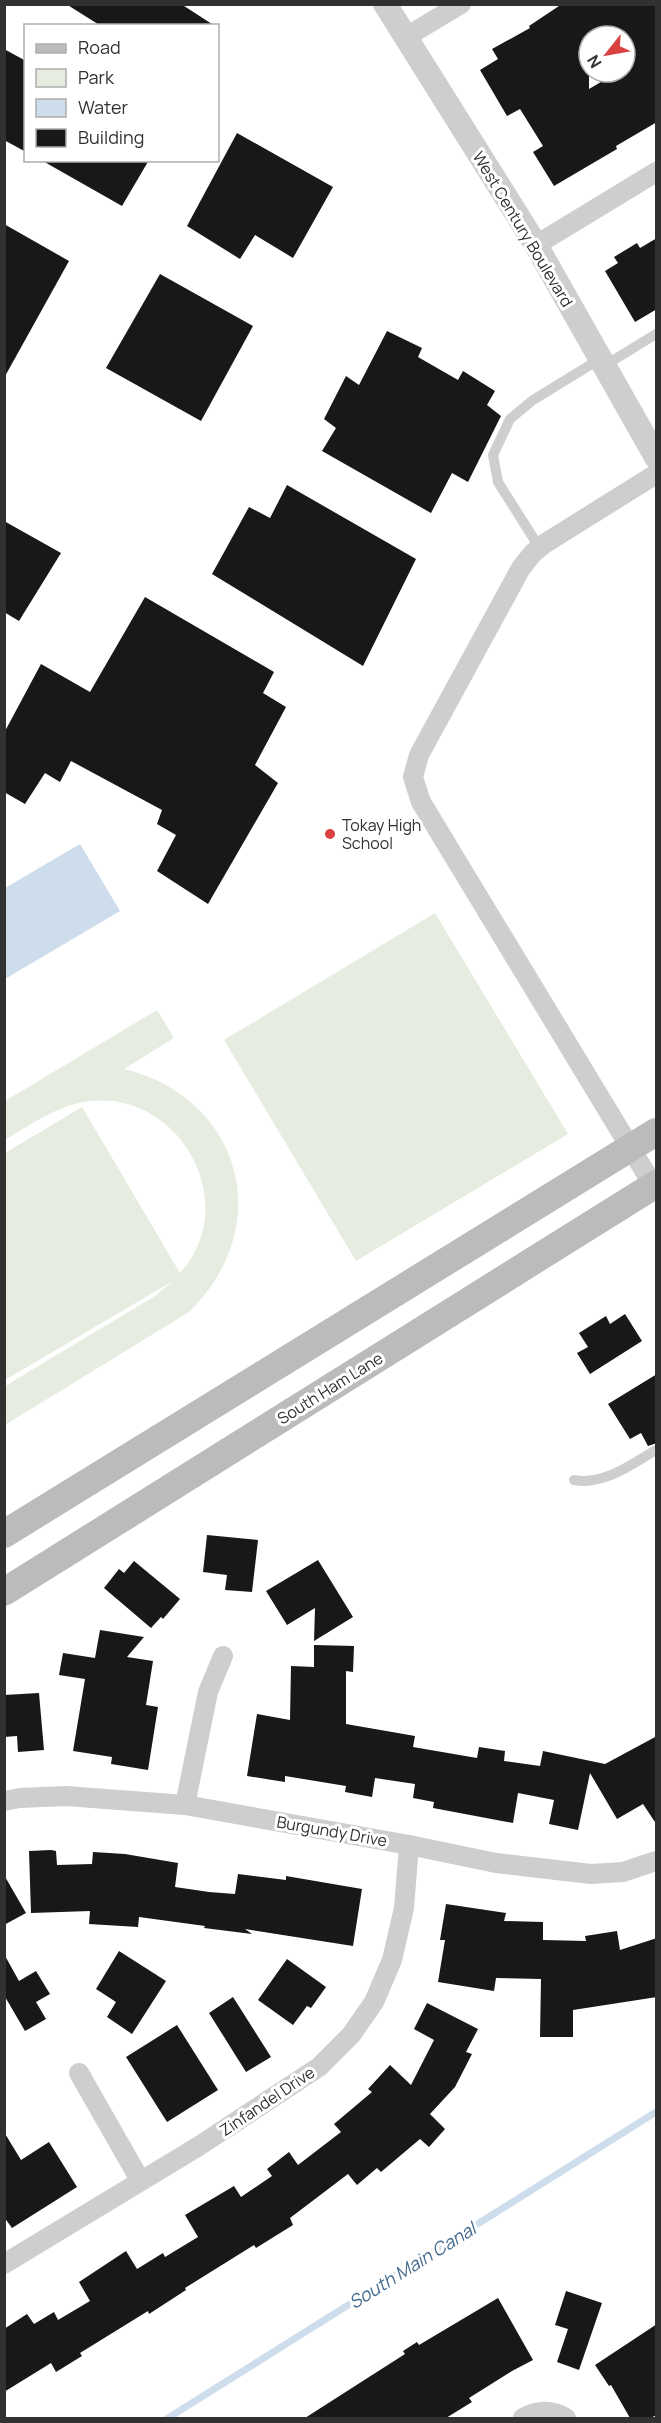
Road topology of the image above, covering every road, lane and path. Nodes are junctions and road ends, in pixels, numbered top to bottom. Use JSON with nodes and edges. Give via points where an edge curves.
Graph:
{"nodes":[{"id":1,"x":385,"y":4,"type":"edge"},
{"id":2,"x":461,"y":4,"type":"edge"},
{"id":3,"x":406,"y":38,"type":"junction"},
{"id":4,"x":657,"y":172,"type":"edge"},
{"id":5,"x":536,"y":245,"type":"junction"},
{"id":6,"x":657,"y":334,"type":"edge"},
{"id":7,"x":602,"y":362,"type":"junction"},
{"id":8,"x":657,"y":457,"type":"edge"},
{"id":9,"x":657,"y":474,"type":"edge"},
{"id":10,"x":540,"y":547,"type":"junction"},
{"id":11,"x":657,"y":1131,"type":"edge"},
{"id":12,"x":630,"y":1148,"type":"junction"},
{"id":13,"x":656,"y":1187,"type":"edge"},
{"id":14,"x":657,"y":1450,"type":"edge"},
{"id":15,"x":574,"y":1480,"type":"dead end"},
{"id":16,"x":4,"y":1534,"type":"edge"},
{"id":17,"x":4,"y":1592,"type":"edge"},
{"id":18,"x":223,"y":1656,"type":"dead end"},
{"id":19,"x":4,"y":1802,"type":"edge"},
{"id":20,"x":185,"y":1805,"type":"junction"},
{"id":21,"x":410,"y":1845,"type":"junction"},
{"id":22,"x":657,"y":1861,"type":"edge"},
{"id":23,"x":79,"y":2073,"type":"dead end"},
{"id":24,"x":140,"y":2180,"type":"junction"},
{"id":25,"x":4,"y":2264,"type":"edge"},
{"id":26,"x":523,"y":2418,"type":"edge"},
{"id":27,"x":566,"y":2418,"type":"edge"}],
"edges":[{"from":1,"to":3,"type":"street","name":"West Century Boulevard"},
{"from":2,"to":3,"type":"street"},
{"from":3,"to":5,"type":"street","name":"West Century Boulevard"},
{"from":4,"to":5,"type":"street"},
{"from":5,"to":7,"type":"street","name":"West Century Boulevard"},
{"from":6,"to":7,"type":"lane"},
{"from":7,"to":8,"type":"street","name":"West Century Boulevard"},
{"from":7,"to":10,"type":"lane","via":[[533,400],[510,419],[494,455],[498,482]]},
{"from":9,"to":10,"type":"street"},
{"from":10,"to":12,"type":"street","via":[[521,568],[506,595],[419,755],[413,777],[421,802]]},
{"from":11,"to":12,"type":"main road"},
{"from":12,"to":13,"type":"street"},
{"from":12,"to":16,"type":"main road"},
{"from":13,"to":17,"type":"main road","name":"South Ham Lane"},
{"from":14,"to":15,"type":"lane","via":[[613,1474],[588,1483]]},
{"from":18,"to":20,"type":"street","via":[[208,1692]]},
{"from":19,"to":20,"type":"street","name":"Burgundy Drive","via":[[66,1796]]},
{"from":20,"to":21,"type":"street","name":"Burgundy Drive"},
{"from":21,"to":22,"type":"street","name":"Burgundy Drive","via":[[496,1863],[591,1874],[623,1872]]},
{"from":21,"to":24,"type":"street","name":"Zinfandel Drive","via":[[404,1908],[392,1960],[374,2002],[351,2035],[319,2067]]},
{"from":23,"to":24,"type":"street"},
{"from":24,"to":25,"type":"street","name":"Zinfandel Drive"},
{"from":26,"to":27,"type":"street","via":[[547,2411]]}]}
